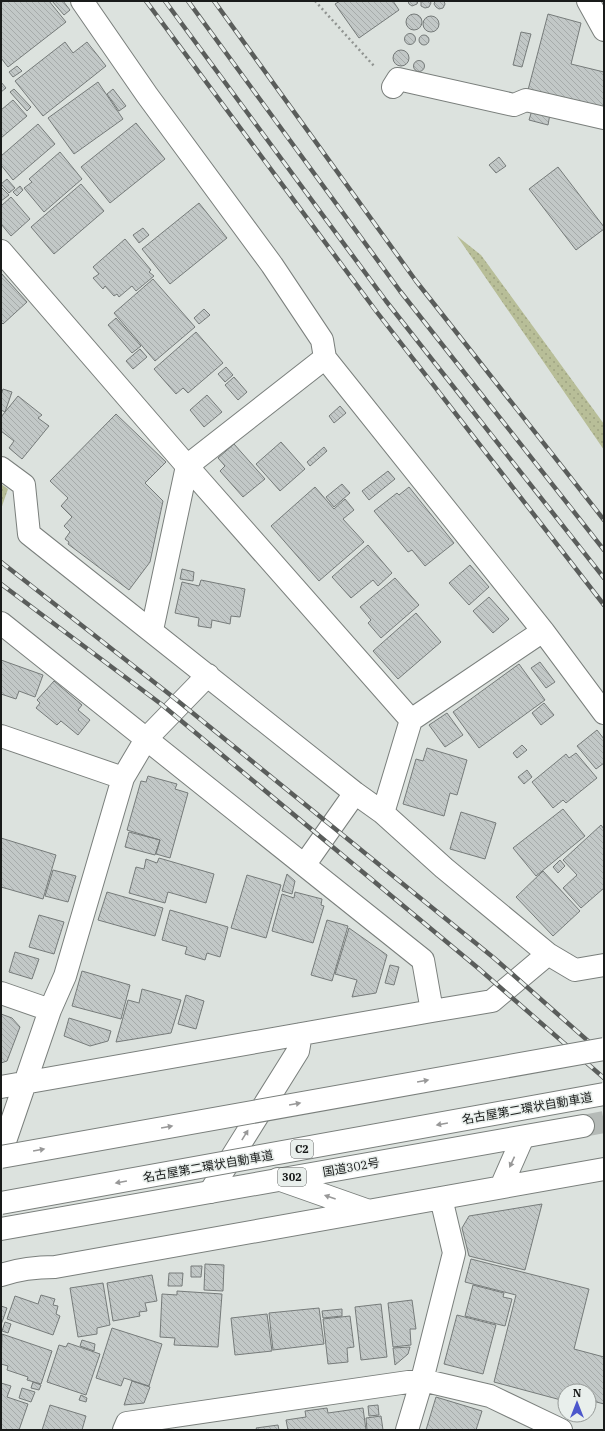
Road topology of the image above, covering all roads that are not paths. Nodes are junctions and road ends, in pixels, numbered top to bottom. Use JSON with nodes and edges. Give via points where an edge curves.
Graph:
{"nodes":[{"id":1,"x":82,"y":1,"type":"edge"},
{"id":2,"x":588,"y":1,"type":"edge"},
{"id":3,"x":604,"y":30,"type":"edge"},
{"id":4,"x":393,"y":86,"type":"road end"},
{"id":5,"x":604,"y":118,"type":"edge"},
{"id":6,"x":1,"y":251,"type":"edge"},
{"id":7,"x":325,"y":358,"type":"junction"},
{"id":8,"x":187,"y":466,"type":"junction"},
{"id":9,"x":1,"y":468,"type":"edge"},
{"id":10,"x":1,"y":623,"type":"edge"},
{"id":11,"x":152,"y":630,"type":"junction"},
{"id":12,"x":543,"y":631,"type":"junction"},
{"id":13,"x":208,"y":675,"type":"junction"},
{"id":14,"x":604,"y":713,"type":"edge"},
{"id":15,"x":411,"y":720,"type":"junction"},
{"id":16,"x":1,"y":736,"type":"edge"},
{"id":17,"x":146,"y":739,"type":"junction"},
{"id":18,"x":123,"y":778,"type":"junction"},
{"id":19,"x":355,"y":793,"type":"junction"},
{"id":20,"x":383,"y":813,"type":"junction"},
{"id":21,"x":305,"y":864,"type":"junction"},
{"id":22,"x":548,"y":954,"type":"junction"},
{"id":23,"x":604,"y":965,"type":"edge"},
{"id":24,"x":1,"y":993,"type":"edge"},
{"id":25,"x":50,"y":1010,"type":"junction"},
{"id":26,"x":432,"y":1011,"type":"junction"},
{"id":27,"x":301,"y":1034,"type":"junction"},
{"id":28,"x":604,"y":1049,"type":"edge"},
{"id":29,"x":26,"y":1083,"type":"junction"},
{"id":30,"x":1,"y":1087,"type":"edge"},
{"id":31,"x":604,"y":1094,"type":"edge"},
{"id":32,"x":583,"y":1126,"type":"tunnel mouth"},
{"id":33,"x":523,"y":1137,"type":"junction"},
{"id":34,"x":1,"y":1153,"type":"edge"},
{"id":35,"x":1,"y":1157,"type":"edge"},
{"id":36,"x":604,"y":1168,"type":"edge"},
{"id":37,"x":278,"y":1179,"type":"junction"},
{"id":38,"x":500,"y":1187,"type":"junction"},
{"id":39,"x":210,"y":1192,"type":"junction"},
{"id":40,"x":441,"y":1198,"type":"junction"},
{"id":41,"x":1,"y":1203,"type":"edge"},
{"id":42,"x":367,"y":1210,"type":"junction"},
{"id":43,"x":1,"y":1229,"type":"edge"},
{"id":44,"x":1,"y":1275,"type":"edge"},
{"id":45,"x":422,"y":1380,"type":"junction"},
{"id":46,"x":124,"y":1430,"type":"edge"},
{"id":47,"x":407,"y":1430,"type":"edge"},
{"id":48,"x":561,"y":1430,"type":"edge"}],
"edges":[{"from":1,"to":7,"type":"main road","via":[[147,95],[272,265],[322,340]]},
{"from":2,"to":3,"type":"main road"},
{"from":4,"to":5,"type":"main road","via":[[398,79],[514,105],[526,100]]},
{"from":6,"to":8,"type":"main road"},
{"from":7,"to":8,"type":"main road"},
{"from":7,"to":12,"type":"main road"},
{"from":8,"to":11,"type":"main road"},
{"from":8,"to":15,"type":"main road"},
{"from":9,"to":11,"type":"main road","via":[[24,485],[29,534]]},
{"from":10,"to":17,"type":"main road"},
{"from":11,"to":13,"type":"main road"},
{"from":12,"to":14,"type":"main road"},
{"from":12,"to":15,"type":"main road"},
{"from":13,"to":17,"type":"main road"},
{"from":13,"to":19,"type":"main road"},
{"from":15,"to":20,"type":"main road"},
{"from":16,"to":18,"type":"main road"},
{"from":17,"to":18,"type":"main road"},
{"from":17,"to":21,"type":"main road"},
{"from":18,"to":25,"type":"main road","via":[[65,976]]},
{"from":19,"to":20,"type":"main road"},
{"from":19,"to":21,"type":"main road"},
{"from":20,"to":22,"type":"main road","via":[[444,868]]},
{"from":21,"to":26,"type":"main road","via":[[423,960]]},
{"from":22,"to":23,"type":"main road","via":[[575,970]]},
{"from":22,"to":26,"type":"main road","via":[[492,1001]]},
{"from":24,"to":25,"type":"main road"},
{"from":25,"to":29,"type":"main road"},
{"from":26,"to":27,"type":"main road"},
{"from":27,"to":29,"type":"main road"},
{"from":39,"to":27,"type":"main road","one_way":true,"via":[[298,1051]]},
{"from":35,"to":28,"type":"main road","one_way":true,"bridge":true},
{"from":29,"to":30,"type":"main road"},
{"from":29,"to":34,"type":"main road"},
{"from":31,"to":41,"type":"main road","name":"名古屋第二環状自動車道","number":"C2","one_way":true,"bridge":true},
{"from":32,"to":33,"type":"main road","name":"国道302号","number":"302"},
{"from":33,"to":37,"type":"main road","name":"国道302号","number":"302"},
{"from":33,"to":38,"type":"main road","one_way":true},
{"from":36,"to":38,"type":"main road"},
{"from":37,"to":39,"type":"main road","name":"国道302号","number":"302"},
{"from":42,"to":37,"type":"main road","one_way":true},
{"from":38,"to":40,"type":"main road"},
{"from":39,"to":43,"type":"main road","name":"国道302号","number":"302"},
{"from":40,"to":42,"type":"main road"},
{"from":40,"to":45,"type":"main road","via":[[454,1253]]},
{"from":42,"to":44,"type":"main road","via":[[55,1267],[32,1267]]},
{"from":45,"to":46,"type":"main road","via":[[127,1423]]},
{"from":45,"to":47,"type":"main road"},
{"from":45,"to":48,"type":"main road","via":[[490,1396]]}]}
